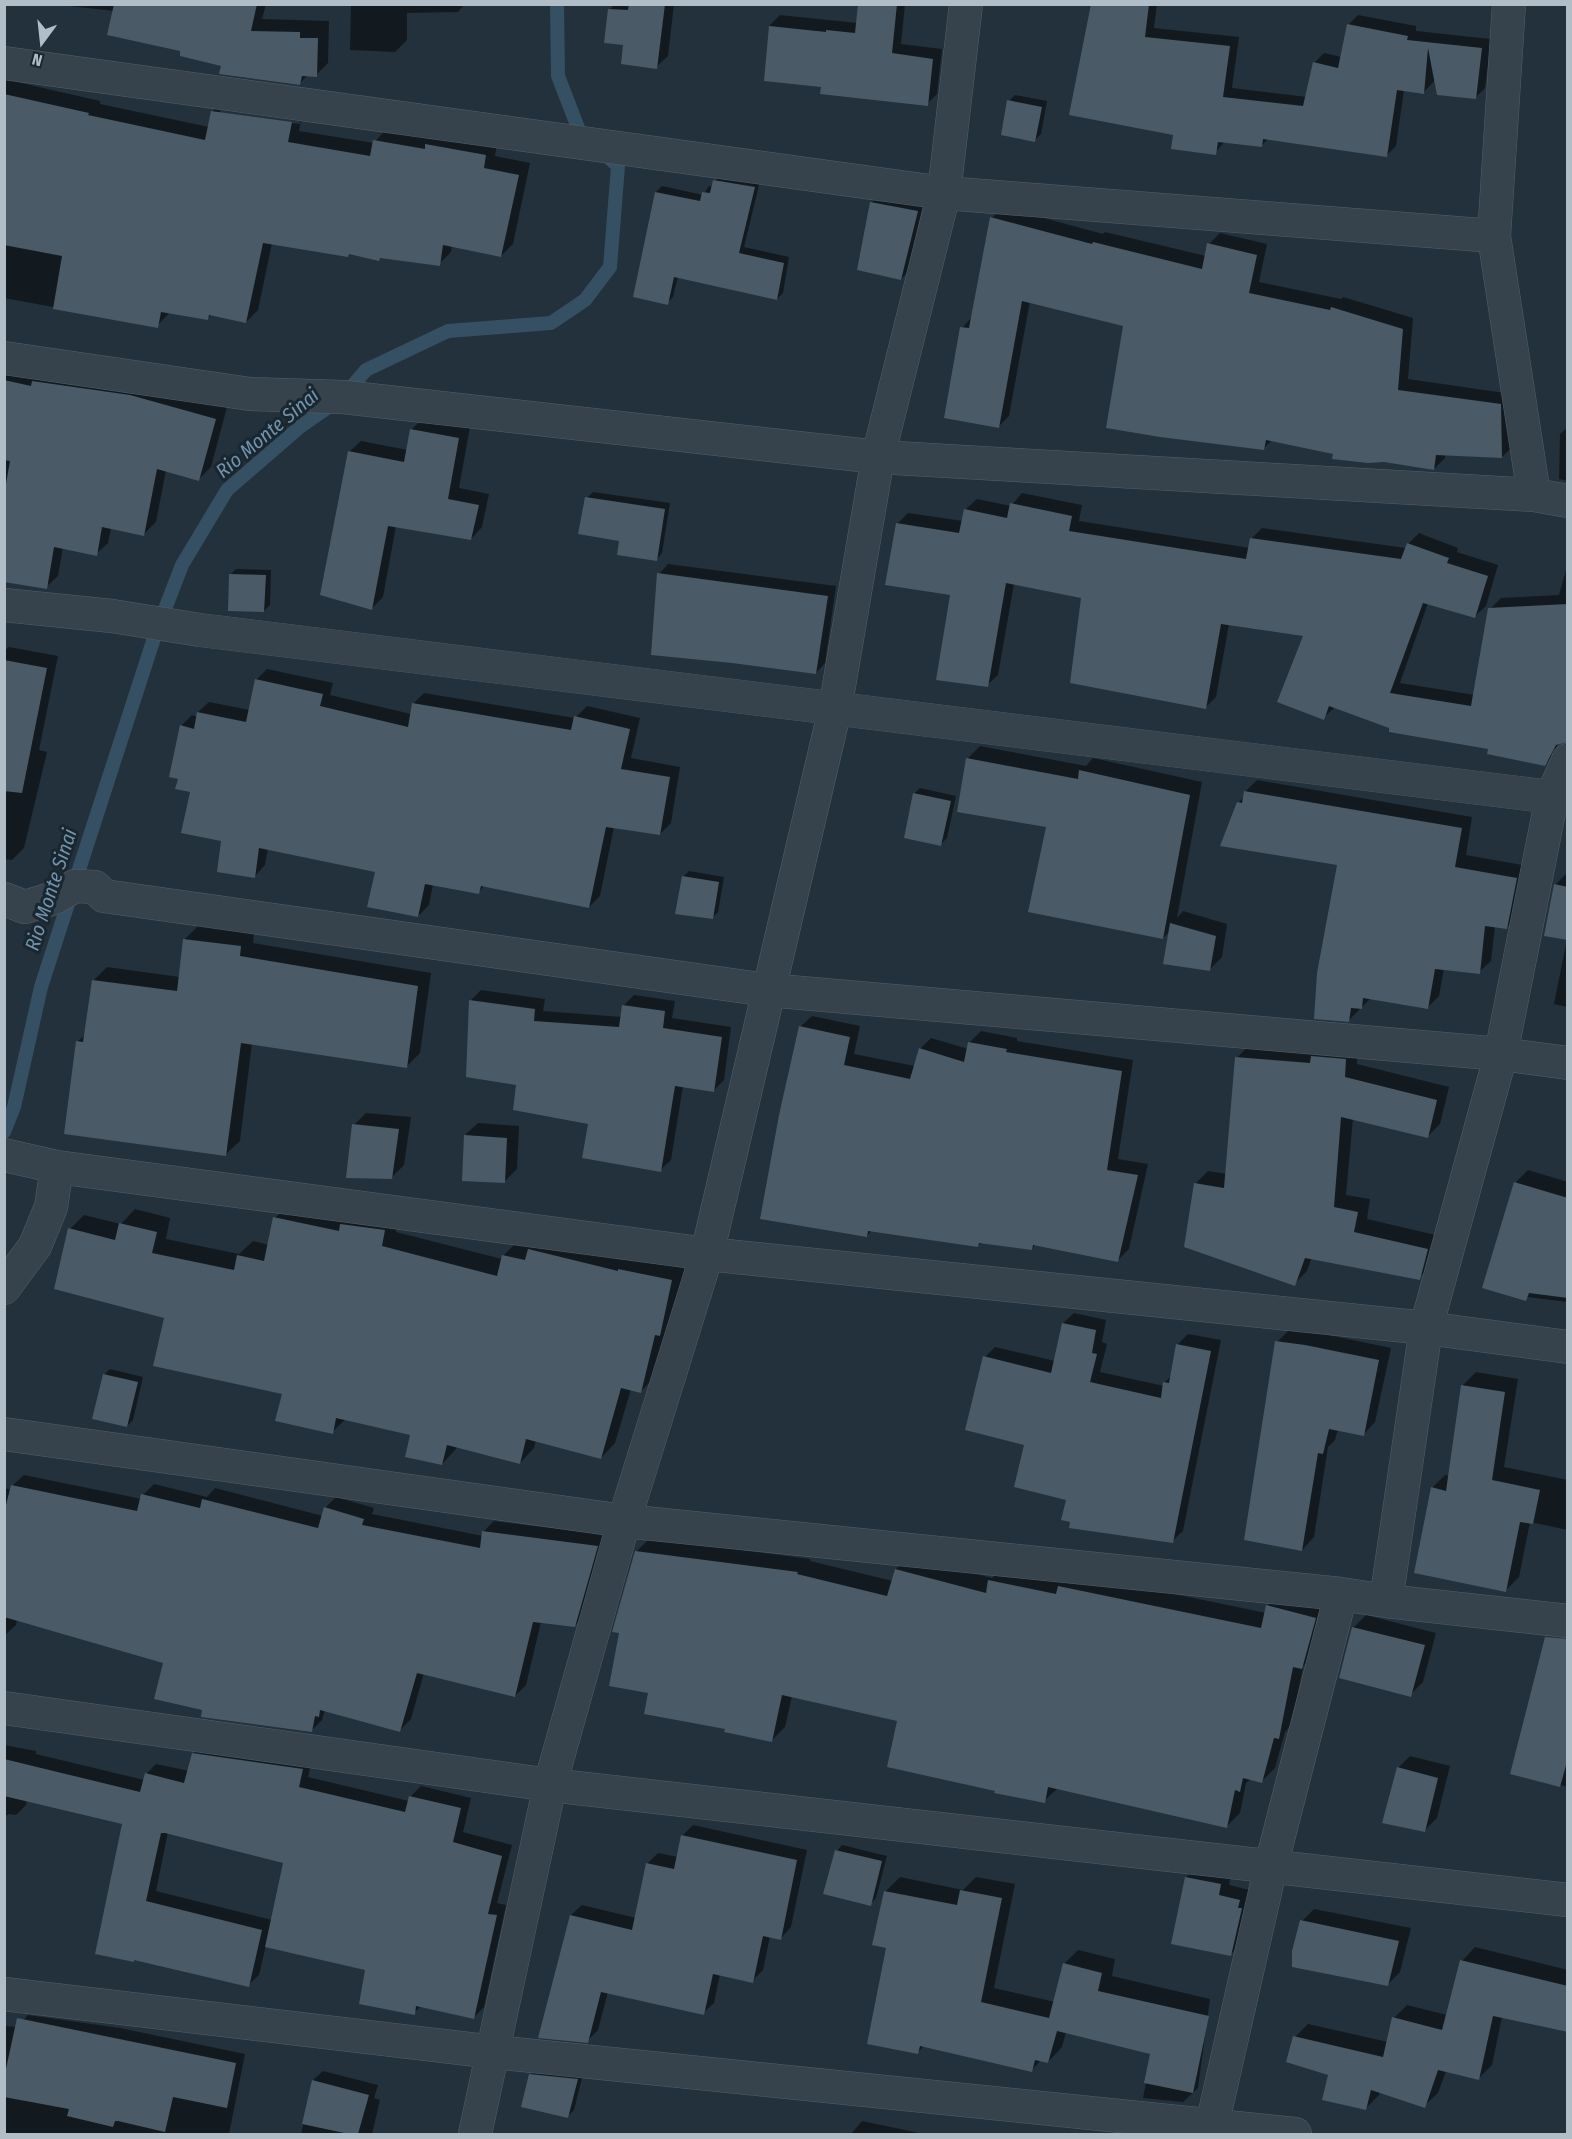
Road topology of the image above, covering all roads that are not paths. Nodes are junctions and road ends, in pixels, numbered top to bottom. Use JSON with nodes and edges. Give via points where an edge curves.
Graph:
{"nodes":[{"id":1,"x":966,"y":4,"type":"edge"},
{"id":2,"x":1509,"y":4,"type":"edge"},
{"id":3,"x":4,"y":63,"type":"edge"},
{"id":4,"x":944,"y":194,"type":"junction"},
{"id":5,"x":1494,"y":237,"type":"junction"},
{"id":6,"x":4,"y":358,"type":"edge"},
{"id":7,"x":878,"y":457,"type":"junction"},
{"id":8,"x":1534,"y":495,"type":"junction"},
{"id":9,"x":1568,"y":501,"type":"edge"},
{"id":10,"x":4,"y":605,"type":"edge"},
{"id":11,"x":835,"y":709,"type":"junction"},
{"id":12,"x":1568,"y":760,"type":"edge"},
{"id":13,"x":1560,"y":798,"type":"edge"},
{"id":14,"x":4,"y":899,"type":"edge"},
{"id":15,"x":768,"y":990,"type":"junction"},
{"id":16,"x":1501,"y":1054,"type":"junction"},
{"id":17,"x":1568,"y":1063,"type":"edge"},
{"id":18,"x":11,"y":1157,"type":"edge"},
{"id":19,"x":57,"y":1167,"type":"junction"},
{"id":20,"x":707,"y":1254,"type":"junction"},
{"id":21,"x":4,"y":1288,"type":"edge"},
{"id":22,"x":1426,"y":1328,"type":"junction"},
{"id":23,"x":1568,"y":1347,"type":"edge"},
{"id":24,"x":4,"y":1434,"type":"edge"},
{"id":25,"x":624,"y":1521,"type":"junction"},
{"id":26,"x":1341,"y":1594,"type":"junction"},
{"id":27,"x":1386,"y":1601,"type":"junction"},
{"id":28,"x":1568,"y":1621,"type":"edge"},
{"id":29,"x":4,"y":1708,"type":"edge"},
{"id":30,"x":550,"y":1785,"type":"junction"},
{"id":31,"x":1271,"y":1866,"type":"junction"},
{"id":32,"x":1568,"y":1900,"type":"edge"},
{"id":33,"x":4,"y":1994,"type":"edge"},
{"id":34,"x":494,"y":2052,"type":"junction"},
{"id":35,"x":1210,"y":2130,"type":"edge"},
{"id":36,"x":475,"y":2134,"type":"edge"},
{"id":37,"x":1295,"y":2134,"type":"edge"}],
"edges":[{"from":1,"to":4,"type":"street"},
{"from":2,"to":5,"type":"street"},
{"from":3,"to":4,"type":"street"},
{"from":4,"to":5,"type":"street"},
{"from":4,"to":7,"type":"street"},
{"from":5,"to":8,"type":"street"},
{"from":6,"to":7,"type":"street","via":[[250,394],[343,397]]},
{"from":7,"to":8,"type":"street"},
{"from":7,"to":11,"type":"street"},
{"from":8,"to":9,"type":"street"},
{"from":10,"to":11,"type":"street"},
{"from":11,"to":13,"type":"street"},
{"from":11,"to":15,"type":"street"},
{"from":12,"to":13,"type":"street"},
{"from":13,"to":16,"type":"street"},
{"from":14,"to":15,"type":"street","via":[[25,907],[75,886],[95,887],[104,896]]},
{"from":15,"to":16,"type":"street"},
{"from":15,"to":20,"type":"street"},
{"from":16,"to":17,"type":"street"},
{"from":16,"to":22,"type":"street"},
{"from":18,"to":19,"type":"street"},
{"from":19,"to":20,"type":"street"},
{"from":19,"to":21,"type":"street","via":[[51,1207],[35,1246]]},
{"from":20,"to":22,"type":"street"},
{"from":20,"to":25,"type":"street"},
{"from":22,"to":23,"type":"street"},
{"from":22,"to":27,"type":"street"},
{"from":24,"to":25,"type":"street"},
{"from":25,"to":26,"type":"street"},
{"from":25,"to":30,"type":"street"},
{"from":26,"to":27,"type":"street"},
{"from":26,"to":31,"type":"street"},
{"from":27,"to":28,"type":"street"},
{"from":29,"to":30,"type":"street"},
{"from":30,"to":31,"type":"street"},
{"from":30,"to":34,"type":"street"},
{"from":31,"to":32,"type":"street"},
{"from":31,"to":35,"type":"street"},
{"from":33,"to":34,"type":"street"},
{"from":34,"to":35,"type":"street"},
{"from":34,"to":36,"type":"street"},
{"from":35,"to":37,"type":"street"}]}
